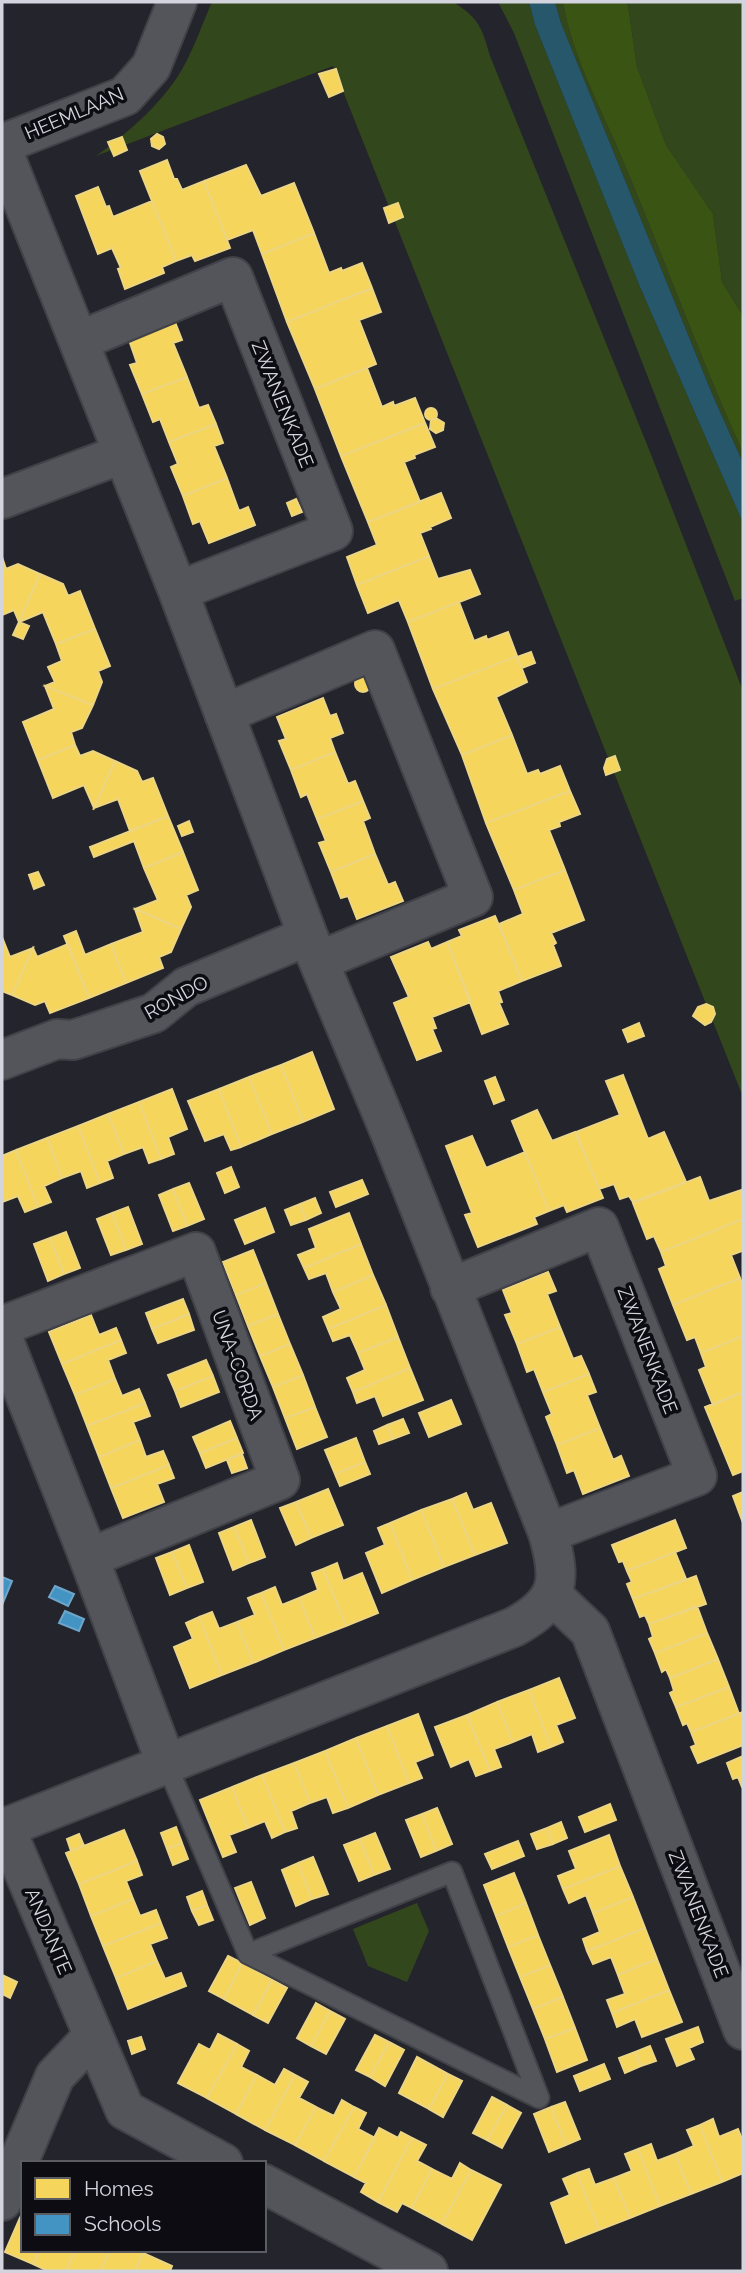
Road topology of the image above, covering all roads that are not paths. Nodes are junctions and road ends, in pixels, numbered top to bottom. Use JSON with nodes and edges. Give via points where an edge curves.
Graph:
{"nodes":[{"id":1,"x":177,"y":2,"type":"edge"},
{"id":2,"x":2,"y":146,"type":"edge"},
{"id":3,"x":79,"y":341,"type":"junction"},
{"id":4,"x":122,"y":454,"type":"junction"},
{"id":5,"x":2,"y":499,"type":"edge"},
{"id":6,"x":177,"y":590,"type":"junction"},
{"id":7,"x":224,"y":714,"type":"junction"},
{"id":8,"x":314,"y":948,"type":"junction"},
{"id":9,"x":2,"y":1060,"type":"edge"},
{"id":10,"x":450,"y":1288,"type":"junction"},
{"id":11,"x":2,"y":1326,"type":"edge"},
{"id":12,"x":2,"y":1336,"type":"edge"},
{"id":13,"x":548,"y":1533,"type":"junction"},
{"id":14,"x":89,"y":1558,"type":"junction"},
{"id":15,"x":552,"y":1595,"type":"junction"},
{"id":16,"x":166,"y":1763,"type":"junction"},
{"id":17,"x":4,"y":1828,"type":"edge"},
{"id":18,"x":247,"y":1954,"type":"junction"},
{"id":19,"x":743,"y":2030,"type":"edge"},
{"id":20,"x":93,"y":2036,"type":"junction"},
{"id":21,"x":219,"y":2161,"type":"edge"},
{"id":22,"x":266,"y":2185,"type":"edge"},
{"id":23,"x":2,"y":2202,"type":"edge"},
{"id":24,"x":406,"y":2266,"type":"edge"}],
"edges":[{"from":1,"to":2,"type":"street","name":"HEEMLAAN","via":[[150,67],[125,96]]},
{"from":2,"to":3,"type":"street"},
{"from":3,"to":4,"type":"street"},
{"from":3,"to":6,"type":"street","name":"ZWANENKADE","via":[[233,277],[333,531]]},
{"from":4,"to":5,"type":"street"},
{"from":4,"to":6,"type":"street"},
{"from":6,"to":7,"type":"street"},
{"from":7,"to":8,"type":"street"},
{"from":7,"to":8,"type":"street","via":[[375,650],[473,897]]},
{"from":8,"to":9,"type":"street","name":"RONDO","via":[[186,987],[154,1013],[73,1040],[57,1039]]},
{"from":8,"to":10,"type":"street"},
{"from":10,"to":13,"type":"street"},
{"from":10,"to":13,"type":"street","name":"ZWANENKADE","via":[[599,1227],[696,1476]]},
{"from":11,"to":14,"type":"street","name":"UNA-CORDA","via":[[196,1252],[280,1480]]},
{"from":12,"to":14,"type":"street"},
{"from":13,"to":15,"type":"street","via":[[554,1555]]},
{"from":14,"to":16,"type":"street"},
{"from":15,"to":16,"type":"street","via":[[537,1614],[514,1627]]},
{"from":15,"to":19,"type":"street","name":"ZWANENKADE","via":[[590,1631]]},
{"from":16,"to":17,"type":"street"},
{"from":16,"to":18,"type":"lane"},
{"from":17,"to":20,"type":"street","name":"ANDANTE"},
{"from":18,"to":18,"type":"lane","via":[[272,1966],[539,2098],[452,1872]]},
{"from":20,"to":21,"type":"street","name":"ANDANTE","via":[[125,2110]]},
{"from":20,"to":23,"type":"street","via":[[55,2076]]},
{"from":22,"to":24,"type":"street"}]}
